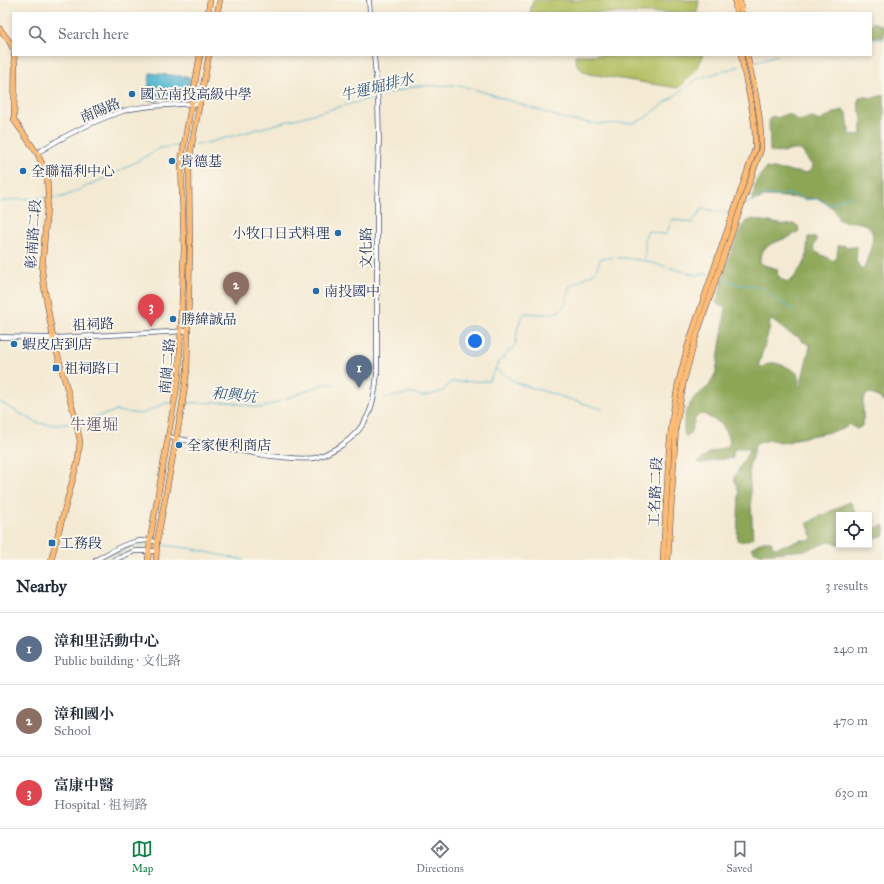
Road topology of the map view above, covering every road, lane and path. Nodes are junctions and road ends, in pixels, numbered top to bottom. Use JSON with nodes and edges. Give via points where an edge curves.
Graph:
{"nodes":[{"id":1,"x":210,"y":0,"type":"edge"},
{"id":2,"x":220,"y":0,"type":"edge"},
{"id":3,"x":369,"y":0,"type":"edge"},
{"id":4,"x":735,"y":0,"type":"edge"},
{"id":5,"x":740,"y":0,"type":"edge"},
{"id":6,"x":208,"y":12,"type":"edge"},
{"id":7,"x":217,"y":12,"type":"edge"},
{"id":8,"x":370,"y":12,"type":"edge"},
{"id":9,"x":736,"y":12,"type":"edge"},
{"id":10,"x":741,"y":12,"type":"edge"},
{"id":11,"x":0,"y":29,"type":"edge"},
{"id":12,"x":12,"y":47,"type":"edge"},
{"id":13,"x":14,"y":56,"type":"edge"},
{"id":14,"x":200,"y":56,"type":"edge"},
{"id":15,"x":209,"y":56,"type":"edge"},
{"id":16,"x":374,"y":56,"type":"edge"},
{"id":17,"x":741,"y":56,"type":"edge"},
{"id":18,"x":747,"y":56,"type":"edge"},
{"id":19,"x":192,"y":103,"type":"junction"},
{"id":20,"x":200,"y":104,"type":"junction"},
{"id":21,"x":38,"y":153,"type":"junction"},
{"id":22,"x":742,"y":197,"type":"junction"},
{"id":23,"x":188,"y":331,"type":"junction"},
{"id":24,"x":182,"y":332,"type":"junction"},
{"id":25,"x":0,"y":337,"type":"edge"},
{"id":26,"x":53,"y":338,"type":"junction"},
{"id":27,"x":674,"y":425,"type":"junction"},
{"id":28,"x":169,"y":437,"type":"junction"},
{"id":29,"x":176,"y":439,"type":"junction"},
{"id":30,"x":150,"y":540,"type":"junction"},
{"id":31,"x":157,"y":542,"type":"junction"},
{"id":32,"x":148,"y":551,"type":"junction"},
{"id":33,"x":156,"y":551,"type":"junction"},
{"id":34,"x":51,"y":560,"type":"edge"},
{"id":35,"x":96,"y":560,"type":"edge"},
{"id":36,"x":114,"y":560,"type":"edge"},
{"id":37,"x":148,"y":560,"type":"edge"},
{"id":38,"x":156,"y":560,"type":"edge"},
{"id":39,"x":663,"y":560,"type":"edge"},
{"id":40,"x":668,"y":560,"type":"edge"}],
"edges":[{"from":1,"to":6,"type":"main road"},
{"from":2,"to":7,"type":"main road"},
{"from":3,"to":8,"type":"street"},
{"from":4,"to":9,"type":"main road"},
{"from":5,"to":10,"type":"main road"},
{"from":11,"to":12,"type":"main road"},
{"from":13,"to":21,"type":"main road","name":"彰南路二段","via":[[14,120]]},
{"from":14,"to":19,"type":"main road"},
{"from":15,"to":20,"type":"main road"},
{"from":16,"to":29,"type":"street","name":"文化路","via":[[378,101],[377,374],[375,391],[364,424],[356,434],[333,451],[314,458],[302,459]]},
{"from":17,"to":22,"type":"main road","via":[[756,136]]},
{"from":18,"to":22,"type":"main road","via":[[762,131],[761,149]]},
{"from":19,"to":20,"type":"street","name":"南陽路"},
{"from":19,"to":21,"type":"street","name":"南陽路","via":[[124,111],[58,140]]},
{"from":19,"to":24,"type":"main road","name":"南崗二路","via":[[180,172],[184,248]]},
{"from":20,"to":23,"type":"main road","name":"南崗二路","via":[[189,169]]},
{"from":21,"to":26,"type":"main road","name":"彰南路二段","via":[[47,174],[48,197],[42,270]]},
{"from":22,"to":27,"type":"main road","via":[[688,345],[678,384]]},
{"from":23,"to":24,"type":"street","name":"祖祠路"},
{"from":23,"to":29,"type":"main road","name":"南崗二路","via":[[187,370]]},
{"from":24,"to":26,"type":"street","name":"祖祠路"},
{"from":24,"to":28,"type":"main road","name":"南崗二路","via":[[179,375]]},
{"from":25,"to":26,"type":"street","name":"祖祠路"},
{"from":26,"to":34,"type":"main road","name":"彰南路二段","via":[[80,441],[78,460]]},
{"from":27,"to":39,"type":"main road","name":"工名路二段"},
{"from":27,"to":40,"type":"main road","name":"工名路二段"},
{"from":28,"to":29,"type":"street","name":"文化路"},
{"from":28,"to":30,"type":"main road","name":"南崗二路"},
{"from":29,"to":31,"type":"main road","name":"南崗二路"},
{"from":30,"to":31,"type":"street"},
{"from":30,"to":32,"type":"main road","name":"南崗二路"},
{"from":30,"to":35,"type":"street","via":[[123,545]]},
{"from":31,"to":33,"type":"main road","name":"南崗二路"},
{"from":32,"to":33,"type":"street"},
{"from":32,"to":36,"type":"street","via":[[135,551]]},
{"from":32,"to":37,"type":"main road","name":"南崗二路"},
{"from":33,"to":38,"type":"main road","name":"南崗二路"}]}
